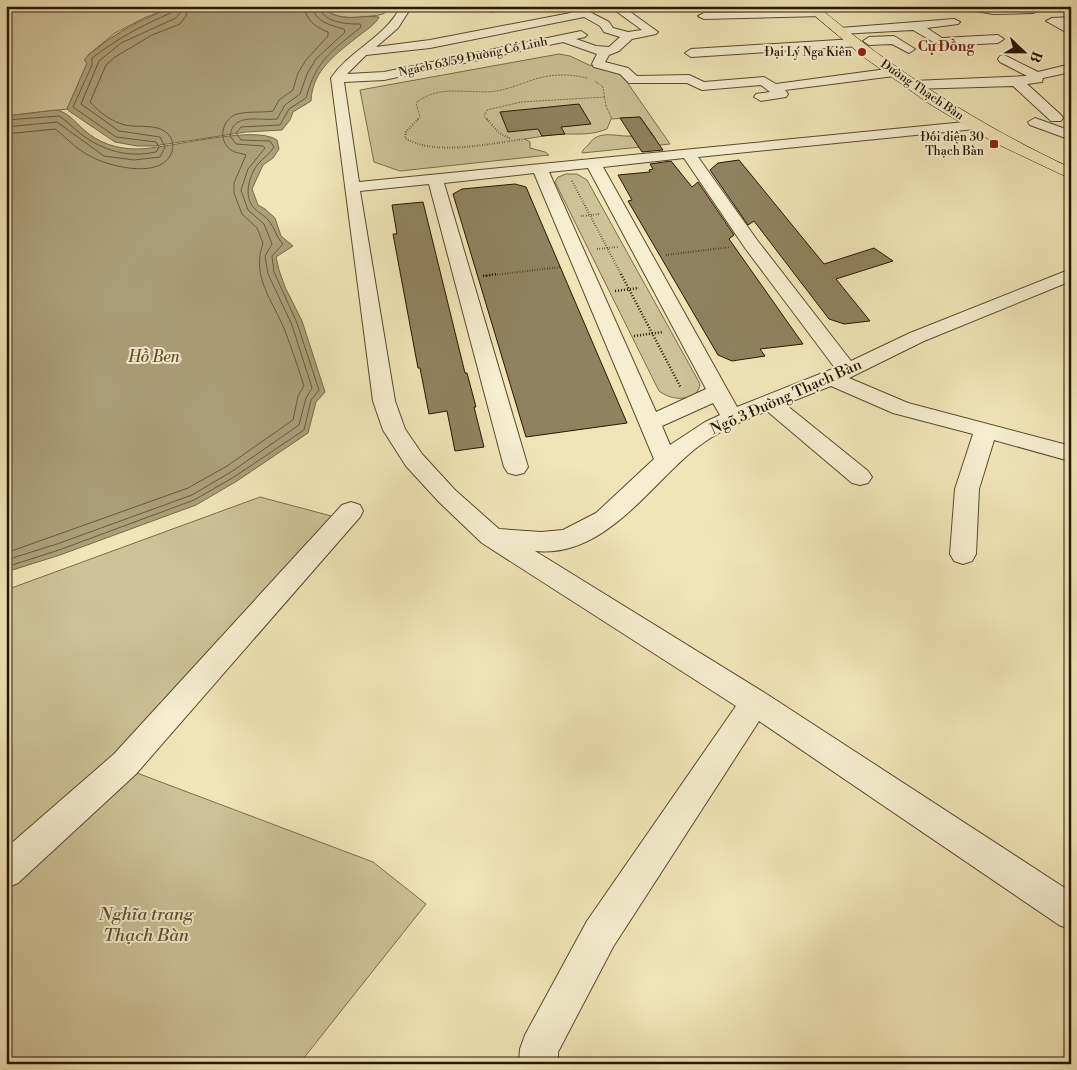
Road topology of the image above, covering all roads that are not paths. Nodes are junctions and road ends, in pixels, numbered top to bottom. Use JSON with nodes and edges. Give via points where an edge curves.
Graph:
{"nodes":[{"id":1,"x":407,"y":6,"type":"edge"},
{"id":2,"x":417,"y":6,"type":"edge"},
{"id":3,"x":1029,"y":8,"type":"edge"},
{"id":4,"x":618,"y":9,"type":"edge"},
{"id":5,"x":980,"y":9,"type":"dead end"},
{"id":6,"x":814,"y":10,"type":"edge"},
{"id":7,"x":589,"y":14,"type":"junction"},
{"id":8,"x":704,"y":16,"type":"dead end"},
{"id":9,"x":406,"y":18,"type":"junction"},
{"id":10,"x":1071,"y":20,"type":"edge"},
{"id":11,"x":1052,"y":21,"type":"junction"},
{"id":12,"x":954,"y":22,"type":"dead end"},
{"id":13,"x":803,"y":26,"type":"dead end"},
{"id":14,"x":915,"y":26,"type":"junction"},
{"id":15,"x":836,"y":28,"type":"junction"},
{"id":16,"x":608,"y":30,"type":"junction"},
{"id":17,"x":1071,"y":32,"type":"edge"},
{"id":18,"x":628,"y":36,"type":"junction"},
{"id":19,"x":564,"y":38,"type":"junction"},
{"id":20,"x":998,"y":39,"type":"dead end"},
{"id":21,"x":854,"y":42,"type":"junction"},
{"id":22,"x":909,"y":49,"type":"dead end"},
{"id":23,"x":368,"y":51,"type":"junction"},
{"id":24,"x":604,"y":52,"type":"junction"},
{"id":25,"x":691,"y":53,"type":"dead end"},
{"id":26,"x":1004,"y":59,"type":"dead end"},
{"id":27,"x":894,"y":72,"type":"junction"},
{"id":28,"x":1067,"y":72,"type":"edge"},
{"id":29,"x":1036,"y":76,"type":"junction"},
{"id":30,"x":341,"y":81,"type":"junction"},
{"id":31,"x":1017,"y":82,"type":"junction"},
{"id":32,"x":912,"y":86,"type":"junction"},
{"id":33,"x":772,"y":88,"type":"junction"},
{"id":34,"x":761,"y":97,"type":"dead end"},
{"id":35,"x":1056,"y":118,"type":"dead end"},
{"id":36,"x":1035,"y":122,"type":"dead end"},
{"id":37,"x":974,"y":125,"type":"junction"},
{"id":38,"x":1071,"y":136,"type":"edge"},
{"id":39,"x":688,"y":154,"type":"junction"},
{"id":40,"x":593,"y":163,"type":"junction"},
{"id":41,"x":540,"y":168,"type":"junction"},
{"id":42,"x":1071,"y":174,"type":"edge"},
{"id":43,"x":435,"y":179,"type":"junction"},
{"id":44,"x":352,"y":187,"type":"junction"},
{"id":45,"x":1071,"y":274,"type":"edge"},
{"id":46,"x":839,"y":374,"type":"junction"},
{"id":47,"x":718,"y":392,"type":"junction"},
{"id":48,"x":769,"y":402,"type":"junction"},
{"id":49,"x":732,"y":418,"type":"junction"},
{"id":50,"x":650,"y":423,"type":"junction"},
{"id":51,"x":986,"y":430,"type":"junction"},
{"id":52,"x":1066,"y":452,"type":"dead end"},
{"id":53,"x":666,"y":461,"type":"junction"},
{"id":54,"x":516,"y":467,"type":"dead end"},
{"id":55,"x":860,"y":476,"type":"dead end"},
{"id":56,"x":351,"y":511,"type":"dead end"},
{"id":57,"x":491,"y":536,"type":"junction"},
{"id":58,"x":963,"y":554,"type":"dead end"},
{"id":59,"x":755,"y":702,"type":"junction"},
{"id":60,"x":6,"y":871,"type":"edge"},
{"id":61,"x":1071,"y":913,"type":"edge"},
{"id":62,"x":538,"y":1064,"type":"edge"}],
"edges":[{"from":1,"to":9,"type":"street"},
{"from":2,"to":9,"type":"street"},
{"from":3,"to":5,"type":"street"},
{"from":3,"to":11,"type":"street"},
{"from":4,"to":7,"type":"street"},
{"from":4,"to":18,"type":"street","via":[[652,32]]},
{"from":6,"to":8,"type":"street"},
{"from":6,"to":15,"type":"main road","name":"Đường Thạch Bàn"},
{"from":7,"to":16,"type":"street","via":[[605,24]]},
{"from":7,"to":23,"type":"street","via":[[430,44]]},
{"from":9,"to":23,"type":"street"},
{"from":10,"to":11,"type":"street"},
{"from":11,"to":17,"type":"street"},
{"from":12,"to":14,"type":"street"},
{"from":13,"to":15,"type":"street"},
{"from":14,"to":15,"type":"street"},
{"from":14,"to":20,"type":"street","via":[[944,46]]},
{"from":15,"to":21,"type":"main road","name":"Đường Thạch Bàn"},
{"from":16,"to":18,"type":"street"},
{"from":16,"to":19,"type":"street","name":"Ngách 63/59 Đường Cổ Linh"},
{"from":18,"to":24,"type":"street","via":[[613,50]]},
{"from":19,"to":24,"type":"street"},
{"from":19,"to":30,"type":"street","name":"Ngách 63/59 Đường Cổ Linh","via":[[384,76]]},
{"from":21,"to":22,"type":"street","via":[[894,40]]},
{"from":21,"to":25,"type":"street"},
{"from":21,"to":27,"type":"main road","name":"Đường Thạch Bàn"},
{"from":23,"to":30,"type":"street"},
{"from":24,"to":33,"type":"street","via":[[598,64],[624,71],[634,80],[689,79],[702,86],[764,81]]},
{"from":26,"to":29,"type":"street"},
{"from":27,"to":32,"type":"main road","name":"Đường Thạch Bàn"},
{"from":27,"to":33,"type":"street"},
{"from":28,"to":29,"type":"street"},
{"from":29,"to":31,"type":"street","via":[[1037,79]]},
{"from":30,"to":44,"type":"street"},
{"from":31,"to":32,"type":"street"},
{"from":31,"to":35,"type":"street"},
{"from":32,"to":37,"type":"main road","name":"Đường Thạch Bàn"},
{"from":33,"to":34,"type":"street","via":[[781,94]]},
{"from":36,"to":38,"type":"street"},
{"from":37,"to":39,"type":"street"},
{"from":37,"to":42,"type":"main road","name":"Đường Thạch Bàn"},
{"from":39,"to":40,"type":"street"},
{"from":39,"to":46,"type":"street"},
{"from":40,"to":41,"type":"street"},
{"from":40,"to":47,"type":"street"},
{"from":41,"to":43,"type":"street"},
{"from":41,"to":50,"type":"street"},
{"from":43,"to":44,"type":"street"},
{"from":43,"to":54,"type":"street"},
{"from":44,"to":57,"type":"street","via":[[388,416],[414,460]]},
{"from":45,"to":46,"type":"street","name":"Ngõ 3 Đường Thạch Bàn","via":[[916,337]]},
{"from":46,"to":48,"type":"street","name":"Ngõ 3 Đường Thạch Bàn"},
{"from":46,"to":51,"type":"street","via":[[901,408]]},
{"from":47,"to":49,"type":"street"},
{"from":47,"to":50,"type":"street"},
{"from":48,"to":49,"type":"street","name":"Ngõ 3 Đường Thạch Bàn"},
{"from":48,"to":55,"type":"street"},
{"from":49,"to":53,"type":"street","name":"Ngõ 3 Đường Thạch Bàn","via":[[689,442]]},
{"from":50,"to":53,"type":"street"},
{"from":51,"to":52,"type":"street"},
{"from":51,"to":58,"type":"street","via":[[967,489]]},
{"from":53,"to":57,"type":"street","name":"Ngõ 3 Đường Thạch Bàn","via":[[605,520],[568,539],[541,542]]},
{"from":56,"to":60,"type":"street","via":[[125,764]]},
{"from":57,"to":59,"type":"street"},
{"from":59,"to":61,"type":"street"},
{"from":59,"to":62,"type":"street","via":[[600,934],[539,1049]]}]}
